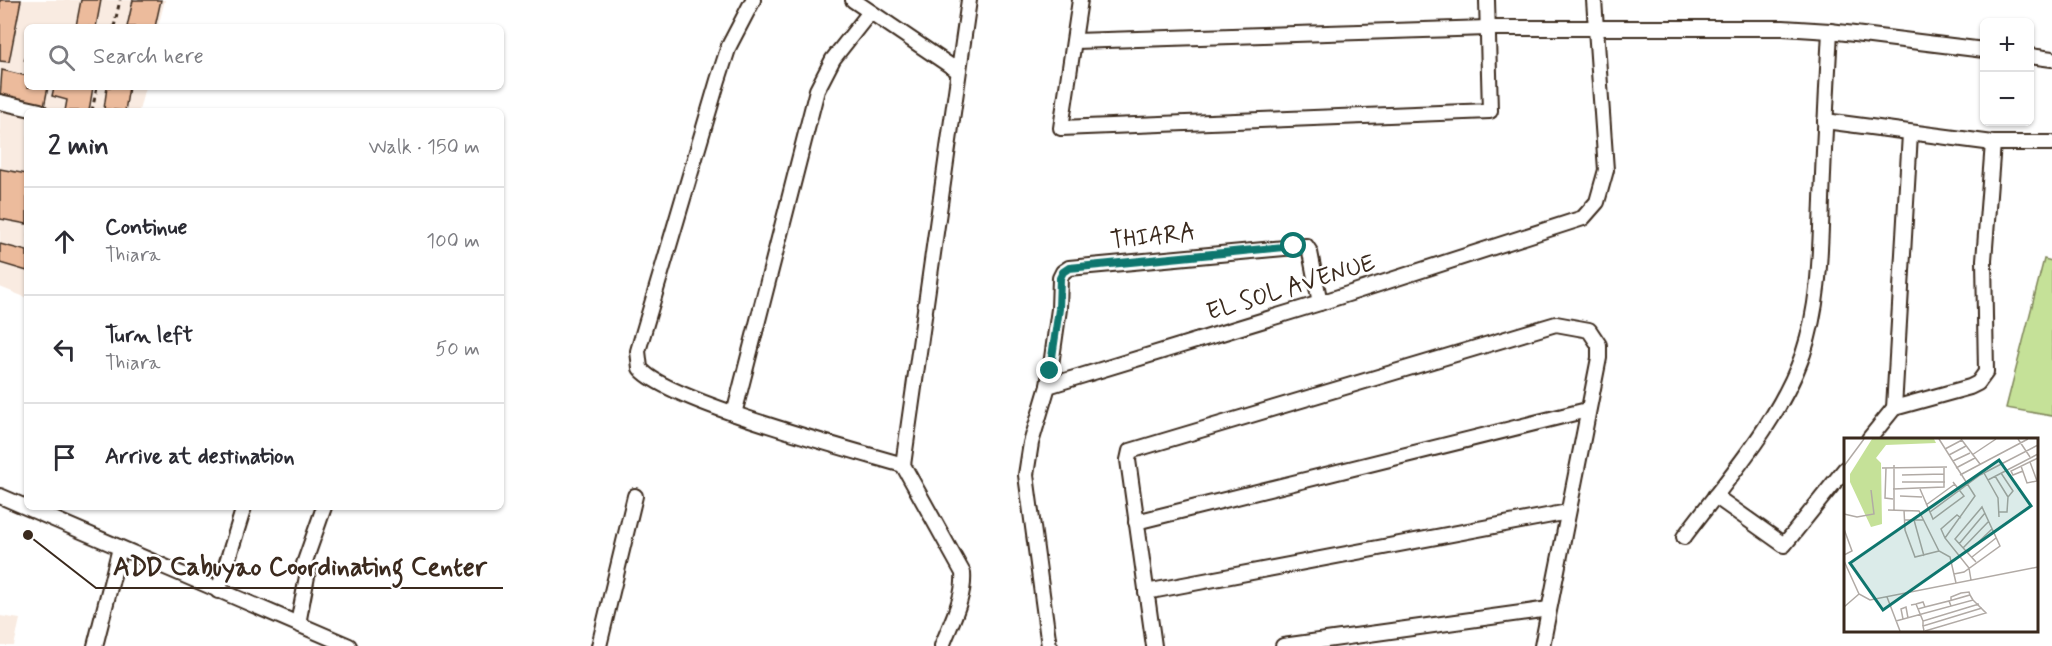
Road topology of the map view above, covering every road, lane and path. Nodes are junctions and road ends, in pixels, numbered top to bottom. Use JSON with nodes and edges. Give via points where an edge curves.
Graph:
{"nodes":[{"id":1,"x":120,"y":0,"type":"edge"},
{"id":2,"x":753,"y":0,"type":"edge"},
{"id":3,"x":969,"y":0,"type":"edge"},
{"id":4,"x":1080,"y":0,"type":"edge"},
{"id":5,"x":1487,"y":0,"type":"edge"},
{"id":6,"x":1594,"y":0,"type":"edge"},
{"id":7,"x":861,"y":4,"type":"edge"},
{"id":8,"x":115,"y":24,"type":"edge"},
{"id":9,"x":1595,"y":27,"type":"junction"},
{"id":10,"x":1488,"y":28,"type":"junction"},
{"id":11,"x":1830,"y":31,"type":"junction"},
{"id":12,"x":1075,"y":41,"type":"junction"},
{"id":13,"x":1980,"y":50,"type":"edge"},
{"id":14,"x":2034,"y":57,"type":"edge"},
{"id":15,"x":2052,"y":59,"type":"edge"},
{"id":16,"x":958,"y":71,"type":"junction"},
{"id":17,"x":96,"y":90,"type":"edge"},
{"id":18,"x":0,"y":102,"type":"edge"},
{"id":19,"x":27,"y":108,"type":"edge"},
{"id":20,"x":93,"y":108,"type":"edge"},
{"id":21,"x":1826,"y":121,"type":"junction"},
{"id":22,"x":1910,"y":134,"type":"junction"},
{"id":23,"x":1993,"y":143,"type":"junction"},
{"id":24,"x":2052,"y":143,"type":"edge"},
{"id":25,"x":1320,"y":303,"type":"junction"},
{"id":26,"x":1048,"y":386,"type":"junction"},
{"id":27,"x":1894,"y":408,"type":"junction"},
{"id":28,"x":1587,"y":410,"type":"junction"},
{"id":29,"x":734,"y":414,"type":"junction"},
{"id":30,"x":1870,"y":438,"type":"edge"},
{"id":31,"x":903,"y":465,"type":"junction"},
{"id":32,"x":1844,"y":470,"type":"edge"},
{"id":33,"x":0,"y":496,"type":"edge"},
{"id":34,"x":634,"y":496,"type":"dead end"},
{"id":35,"x":1715,"y":496,"type":"junction"},
{"id":36,"x":24,"y":506,"type":"edge"},
{"id":37,"x":32,"y":510,"type":"edge"},
{"id":38,"x":243,"y":510,"type":"edge"},
{"id":39,"x":323,"y":510,"type":"edge"},
{"id":40,"x":1568,"y":512,"type":"junction"},
{"id":41,"x":1136,"y":522,"type":"junction"},
{"id":42,"x":1684,"y":537,"type":"dead end"},
{"id":43,"x":120,"y":548,"type":"junction"},
{"id":44,"x":218,"y":591,"type":"junction"},
{"id":45,"x":1146,"y":592,"type":"junction"},
{"id":46,"x":1549,"y":609,"type":"junction"},
{"id":47,"x":298,"y":624,"type":"junction"},
{"id":48,"x":95,"y":646,"type":"edge"},
{"id":49,"x":349,"y":646,"type":"edge"},
{"id":50,"x":598,"y":646,"type":"edge"},
{"id":51,"x":942,"y":646,"type":"edge"},
{"id":52,"x":1049,"y":646,"type":"edge"},
{"id":53,"x":1154,"y":646,"type":"edge"},
{"id":54,"x":1282,"y":646,"type":"edge"},
{"id":55,"x":1542,"y":646,"type":"edge"}],
"edges":[{"from":1,"to":8,"type":"path"},
{"from":2,"to":29,"type":"street","via":[[729,46],[638,360],[645,375],[653,380]]},
{"from":3,"to":16,"type":"street"},
{"from":4,"to":12,"type":"street"},
{"from":5,"to":10,"type":"street"},
{"from":6,"to":9,"type":"street","name":"EL SOL AVENUE"},
{"from":7,"to":16,"type":"street"},
{"from":7,"to":29,"type":"street","via":[[817,90]]},
{"from":9,"to":10,"type":"street"},
{"from":9,"to":11,"type":"street"},
{"from":9,"to":25,"type":"street","name":"EL SOL AVENUE","via":[[1606,170],[1592,210],[1565,225]]},
{"from":10,"to":12,"type":"street"},
{"from":10,"to":12,"type":"street","via":[[1490,111],[1061,128]]},
{"from":11,"to":13,"type":"street"},
{"from":11,"to":21,"type":"street"},
{"from":14,"to":15,"type":"street"},
{"from":16,"to":31,"type":"street"},
{"from":17,"to":20,"type":"path"},
{"from":18,"to":19,"type":"street"},
{"from":21,"to":22,"type":"street"},
{"from":21,"to":35,"type":"street","via":[[1819,276],[1803,354],[1784,398]]},
{"from":22,"to":23,"type":"street"},
{"from":22,"to":27,"type":"street"},
{"from":23,"to":24,"type":"street"},
{"from":23,"to":27,"type":"street","via":[[1984,260],[1986,372],[1970,387]]},
{"from":25,"to":26,"type":"street","name":"EL SOL AVENUE"},
{"from":25,"to":26,"type":"street","name":"THIARA","via":[[1306,246],[1069,268],[1060,278]]},
{"from":26,"to":52,"type":"street","via":[[1026,475]]},
{"from":27,"to":30,"type":"street"},
{"from":28,"to":40,"type":"street"},
{"from":28,"to":41,"type":"street"},
{"from":28,"to":41,"type":"street","via":[[1599,345],[1589,330],[1556,324],[1130,451]]},
{"from":29,"to":31,"type":"street"},
{"from":31,"to":51,"type":"street","via":[[963,573],[960,601]]},
{"from":32,"to":35,"type":"street","via":[[1784,545]]},
{"from":33,"to":36,"type":"street"},
{"from":34,"to":50,"type":"street"},
{"from":35,"to":42,"type":"street"},
{"from":37,"to":43,"type":"street"},
{"from":38,"to":44,"type":"street"},
{"from":39,"to":47,"type":"street","via":[[304,564],[308,571]]},
{"from":40,"to":45,"type":"street"},
{"from":40,"to":46,"type":"street"},
{"from":41,"to":45,"type":"street"},
{"from":43,"to":44,"type":"street"},
{"from":43,"to":48,"type":"street"},
{"from":44,"to":47,"type":"street"},
{"from":45,"to":53,"type":"street"},
{"from":46,"to":54,"type":"street"},
{"from":46,"to":55,"type":"street"},
{"from":47,"to":49,"type":"street"}]}
